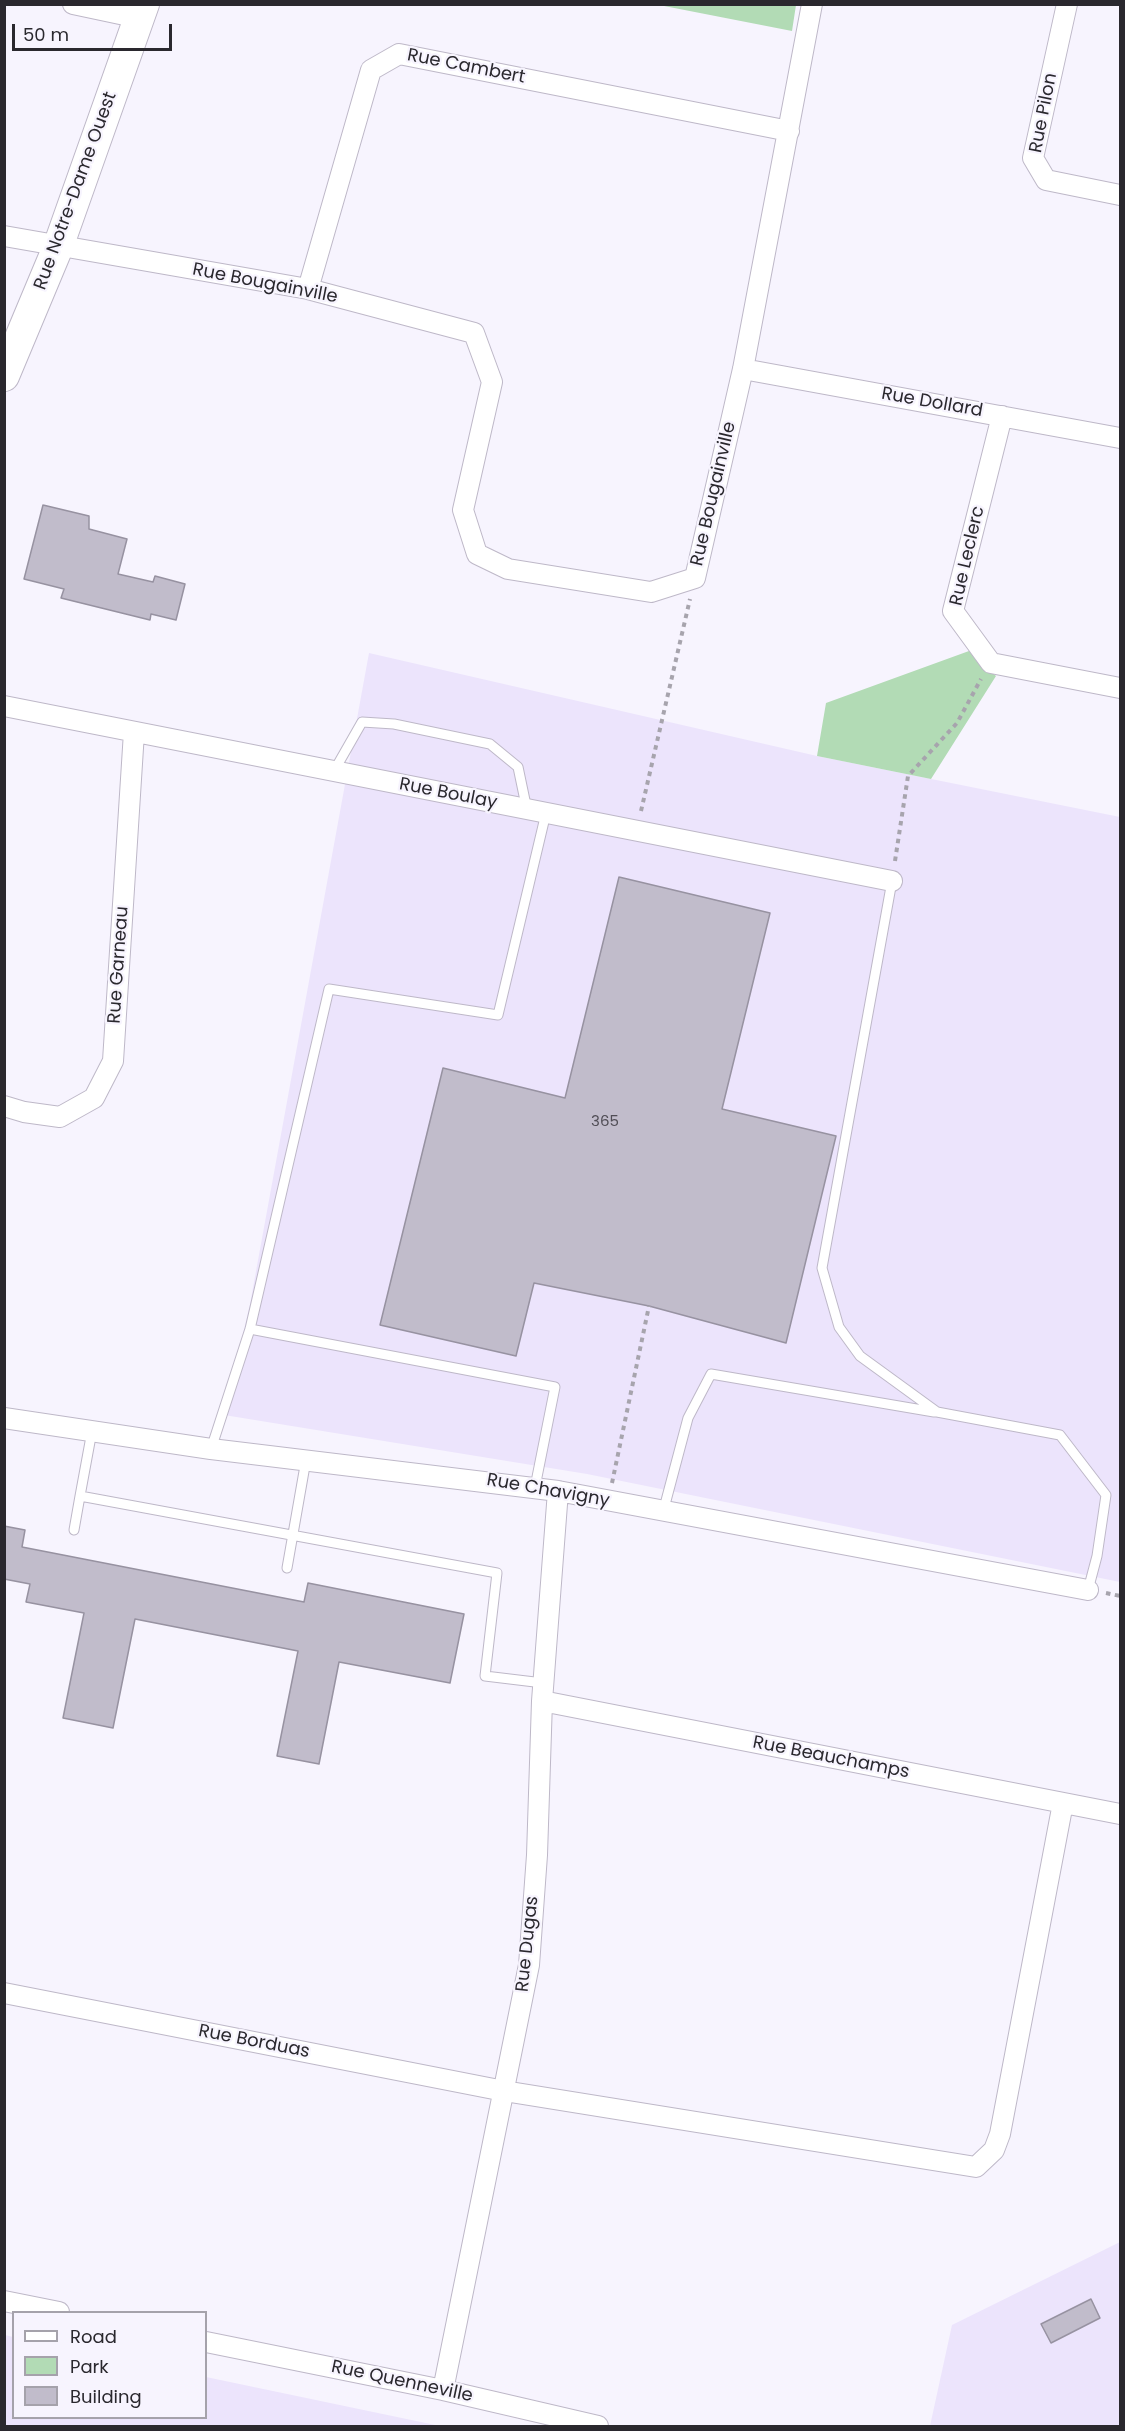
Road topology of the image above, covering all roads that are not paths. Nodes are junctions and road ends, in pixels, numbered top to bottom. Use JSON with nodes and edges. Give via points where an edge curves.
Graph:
{"nodes":[{"id":1,"x":73,"y":4,"type":"edge"},
{"id":2,"x":812,"y":4,"type":"edge"},
{"id":3,"x":1067,"y":4,"type":"edge"},
{"id":4,"x":141,"y":11,"type":"edge"},
{"id":5,"x":789,"y":131,"type":"junction"},
{"id":6,"x":1120,"y":195,"type":"edge"},
{"id":7,"x":4,"y":236,"type":"edge"},
{"id":8,"x":58,"y":247,"type":"junction"},
{"id":9,"x":308,"y":289,"type":"junction"},
{"id":10,"x":743,"y":369,"type":"junction"},
{"id":11,"x":4,"y":376,"type":"edge"},
{"id":12,"x":1002,"y":416,"type":"junction"},
{"id":13,"x":1120,"y":438,"type":"edge"},
{"id":14,"x":1120,"y":688,"type":"edge"},
{"id":15,"x":4,"y":706,"type":"edge"},
{"id":16,"x":134,"y":732,"type":"junction"},
{"id":17,"x":334,"y":771,"type":"junction"},
{"id":18,"x":537,"y":812,"type":"junction"},
{"id":19,"x":892,"y":881,"type":"joint"},
{"id":20,"x":4,"y":1106,"type":"edge"},
{"id":21,"x":250,"y":1329,"type":"junction"},
{"id":22,"x":937,"y":1412,"type":"junction"},
{"id":23,"x":4,"y":1418,"type":"edge"},
{"id":24,"x":92,"y":1431,"type":"junction"},
{"id":25,"x":211,"y":1449,"type":"junction"},
{"id":26,"x":306,"y":1460,"type":"junction"},
{"id":27,"x":534,"y":1487,"type":"junction"},
{"id":28,"x":558,"y":1491,"type":"junction"},
{"id":29,"x":80,"y":1496,"type":"junction"},
{"id":30,"x":663,"y":1512,"type":"junction"},
{"id":31,"x":74,"y":1530,"type":"dead end"},
{"id":32,"x":293,"y":1535,"type":"junction"},
{"id":33,"x":287,"y":1568,"type":"dead end"},
{"id":34,"x":1088,"y":1590,"type":"joint"},
{"id":35,"x":543,"y":1692,"type":"junction"},
{"id":36,"x":1063,"y":1803,"type":"junction"},
{"id":37,"x":1120,"y":1814,"type":"edge"},
{"id":38,"x":4,"y":1993,"type":"edge"},
{"id":39,"x":504,"y":2091,"type":"junction"},
{"id":40,"x":4,"y":2301,"type":"edge"},
{"id":41,"x":50,"y":2311,"type":"edge"},
{"id":42,"x":207,"y":2342,"type":"edge"},
{"id":43,"x":443,"y":2390,"type":"junction"},
{"id":44,"x":598,"y":2427,"type":"edge"}],
"edges":[{"from":1,"to":4,"type":"street"},
{"from":2,"to":5,"type":"street","name":"Rue Bougainville"},
{"from":3,"to":6,"type":"street","name":"Rue Pilon","via":[[1033,158],[1046,180]]},
{"from":4,"to":8,"type":"main road","name":"Rue Notre-Dame Ouest"},
{"from":5,"to":9,"type":"street","name":"Rue Cambert","via":[[399,54],[371,70]]},
{"from":5,"to":10,"type":"street","name":"Rue Bougainville"},
{"from":7,"to":8,"type":"street","name":"Rue Bougainville"},
{"from":8,"to":9,"type":"street","name":"Rue Bougainville"},
{"from":8,"to":11,"type":"main road","name":"Rue Notre-Dame Ouest"},
{"from":9,"to":10,"type":"street","name":"Rue Bougainville","via":[[474,333],[492,382],[463,510],[477,554],[508,569],[651,592],[695,578]]},
{"from":10,"to":12,"type":"street","name":"Rue Dollard"},
{"from":12,"to":13,"type":"street","name":"Rue Dollard"},
{"from":12,"to":14,"type":"street","name":"Rue Leclerc","via":[[953,611],[991,663]]},
{"from":15,"to":16,"type":"street","name":"Rue Boulay"},
{"from":16,"to":17,"type":"street","name":"Rue Boulay"},
{"from":16,"to":20,"type":"street","name":"Rue Garneau","via":[[113,1060],[94,1098],[60,1117]]},
{"from":17,"to":18,"type":"street","name":"Rue Boulay"},
{"from":17,"to":18,"type":"lane","via":[[362,722],[394,724],[490,744],[518,767]]},
{"from":18,"to":19,"type":"street","name":"Rue Boulay"},
{"from":18,"to":21,"type":"lane","via":[[498,1015],[329,989]]},
{"from":19,"to":22,"type":"lane","via":[[822,1268],[838,1327],[860,1356]]},
{"from":21,"to":25,"type":"lane"},
{"from":21,"to":27,"type":"lane","via":[[555,1387]]},
{"from":22,"to":30,"type":"lane","via":[[711,1374],[688,1418]]},
{"from":22,"to":34,"type":"lane","via":[[1060,1435],[1106,1495]]},
{"from":23,"to":24,"type":"street","name":"Rue Chavigny"},
{"from":24,"to":25,"type":"street","name":"Rue Chavigny"},
{"from":24,"to":29,"type":"lane"},
{"from":25,"to":26,"type":"street","name":"Rue Chavigny"},
{"from":26,"to":27,"type":"street","name":"Rue Chavigny"},
{"from":26,"to":32,"type":"lane"},
{"from":27,"to":28,"type":"street","name":"Rue Chavigny"},
{"from":28,"to":30,"type":"street","name":"Rue Chavigny"},
{"from":28,"to":35,"type":"street","name":"Rue Dugas"},
{"from":29,"to":31,"type":"lane"},
{"from":29,"to":32,"type":"lane"},
{"from":30,"to":34,"type":"street","name":"Rue Chavigny"},
{"from":32,"to":33,"type":"lane"},
{"from":32,"to":35,"type":"lane","via":[[497,1573],[485,1676]]},
{"from":35,"to":36,"type":"street","name":"Rue Beauchamps"},
{"from":35,"to":39,"type":"street","name":"Rue Dugas","via":[[529,1965]]},
{"from":36,"to":37,"type":"street","name":"Rue Beauchamps"},
{"from":36,"to":39,"type":"street","name":"Rue Borduas","via":[[1000,2134],[994,2150],[976,2167]]},
{"from":38,"to":39,"type":"street","name":"Rue Borduas"},
{"from":39,"to":43,"type":"street","name":"Rue Dugas"},
{"from":40,"to":41,"type":"street"},
{"from":42,"to":43,"type":"street","name":"Rue Quenneville"},
{"from":43,"to":44,"type":"street","name":"Rue Quenneville"}]}
